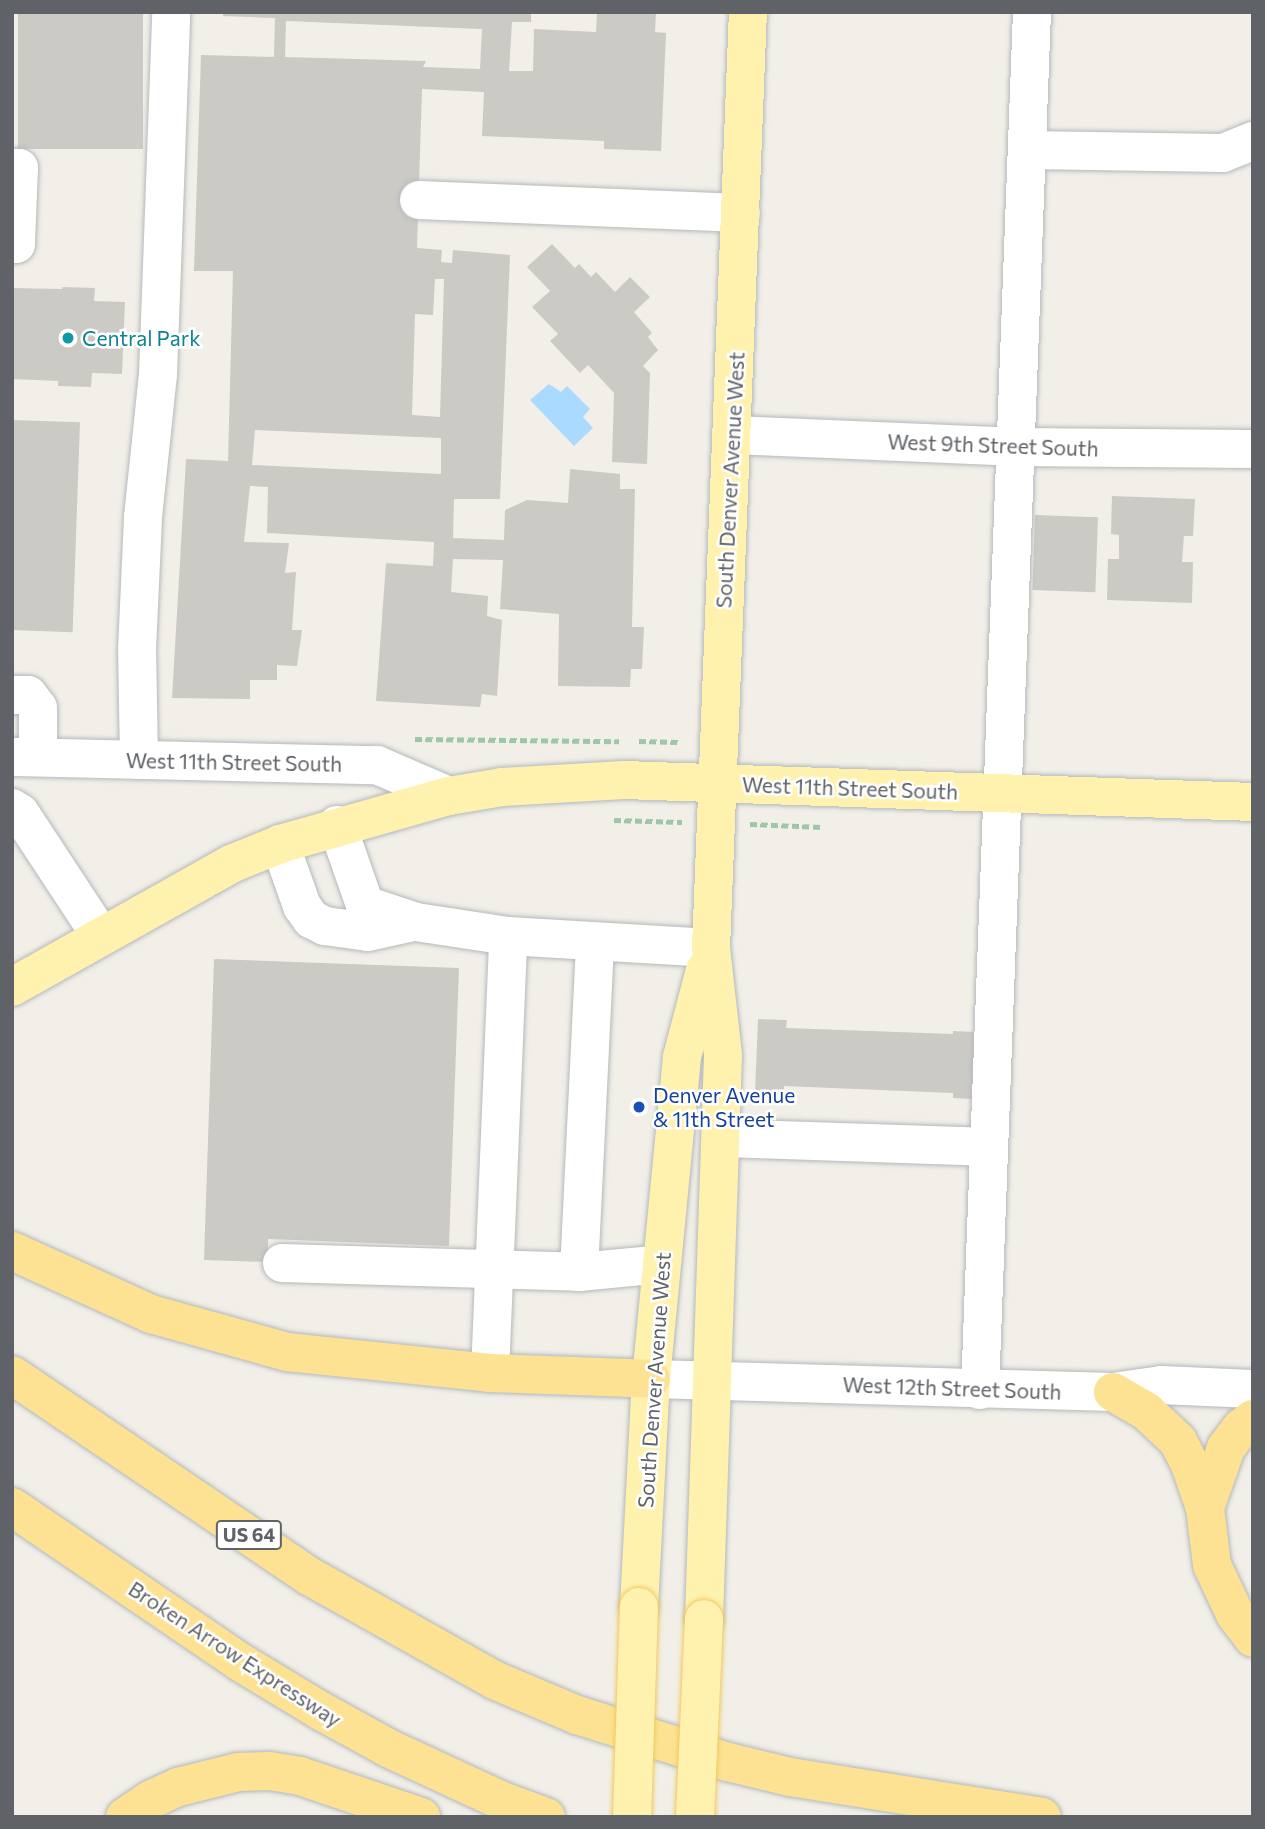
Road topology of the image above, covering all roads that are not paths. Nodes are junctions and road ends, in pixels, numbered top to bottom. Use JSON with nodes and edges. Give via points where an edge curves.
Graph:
{"nodes":[{"id":1,"x":171,"y":12,"type":"edge"},
{"id":2,"x":748,"y":12,"type":"edge"},
{"id":3,"x":1032,"y":12,"type":"edge"},
{"id":4,"x":1253,"y":141,"type":"edge"},
{"id":5,"x":1027,"y":150,"type":"junction"},
{"id":6,"x":12,"y":168,"type":"edge"},
{"id":7,"x":419,"y":200,"type":"dead end"},
{"id":8,"x":741,"y":213,"type":"junction"},
{"id":9,"x":12,"y":244,"type":"edge"},
{"id":10,"x":733,"y":435,"type":"junction"},
{"id":11,"x":1014,"y":447,"type":"junction"},
{"id":12,"x":1253,"y":449,"type":"edge"},
{"id":13,"x":12,"y":695,"type":"edge"},
{"id":14,"x":25,"y":757,"type":"edge"},
{"id":15,"x":139,"y":760,"type":"junction"},
{"id":16,"x":717,"y":783,"type":"junction"},
{"id":17,"x":1001,"y":793,"type":"junction"},
{"id":18,"x":449,"y":796,"type":"junction"},
{"id":19,"x":1253,"y":802,"type":"edge"},
{"id":20,"x":12,"y":808,"type":"edge"},
{"id":21,"x":337,"y":825,"type":"junction"},
{"id":22,"x":280,"y":844,"type":"junction"},
{"id":23,"x":416,"y":922,"type":"junction"},
{"id":24,"x":100,"y":935,"type":"junction"},
{"id":25,"x":508,"y":936,"type":"junction"},
{"id":26,"x":595,"y":943,"type":"junction"},
{"id":27,"x":710,"y":948,"type":"junction"},
{"id":28,"x":12,"y":987,"type":"edge"},
{"id":29,"x":720,"y":1138,"type":"junction"},
{"id":30,"x":988,"y":1147,"type":"junction"},
{"id":31,"x":12,"y":1251,"type":"edge"},
{"id":32,"x":282,"y":1263,"type":"dead end"},
{"id":33,"x":663,"y":1264,"type":"junction"},
{"id":34,"x":494,"y":1269,"type":"junction"},
{"id":35,"x":579,"y":1272,"type":"junction"},
{"id":36,"x":490,"y":1373,"type":"junction"},
{"id":37,"x":12,"y":1375,"type":"edge"},
{"id":38,"x":651,"y":1379,"type":"junction"},
{"id":39,"x":713,"y":1382,"type":"junction"},
{"id":40,"x":1253,"y":1389,"type":"edge"},
{"id":41,"x":979,"y":1390,"type":"junction"},
{"id":42,"x":1113,"y":1392,"type":"junction"},
{"id":43,"x":1253,"y":1419,"type":"edge"},
{"id":44,"x":12,"y":1507,"type":"edge"},
{"id":45,"x":1205,"y":1508,"type":"junction"},
{"id":46,"x":1253,"y":1638,"type":"edge"},
{"id":47,"x":125,"y":1817,"type":"edge"},
{"id":48,"x":421,"y":1817,"type":"edge"},
{"id":49,"x":546,"y":1817,"type":"edge"},
{"id":50,"x":632,"y":1817,"type":"edge"},
{"id":51,"x":695,"y":1817,"type":"edge"},
{"id":52,"x":1042,"y":1817,"type":"edge"}],
"edges":[{"from":1,"to":15,"type":"street","via":[[158,375],[143,517],[137,637]]},
{"from":2,"to":8,"type":"main road","name":"South Denver Avenue West"},
{"from":3,"to":5,"type":"street"},
{"from":4,"to":5,"type":"street","via":[[1223,153]]},
{"from":5,"to":11,"type":"street"},
{"from":6,"to":9,"type":"street","via":[[19,168],[16,244]]},
{"from":7,"to":8,"type":"street"},
{"from":8,"to":10,"type":"main road","name":"South Denver Avenue West"},
{"from":10,"to":11,"type":"street","name":"West 9th Street South"},
{"from":10,"to":16,"type":"main road","name":"South Denver Avenue West"},
{"from":11,"to":12,"type":"street","name":"West 9th Street South"},
{"from":11,"to":17,"type":"street"},
{"from":13,"to":14,"type":"street","via":[[28,695],[38,708]]},
{"from":14,"to":15,"type":"street","name":"West 11th Street South"},
{"from":15,"to":18,"type":"street","name":"West 11th Street South","via":[[377,765]]},
{"from":16,"to":17,"type":"main road","name":"West 11th Street South"},
{"from":16,"to":18,"type":"main road","name":"West 11th Street South","via":[[549,783]]},
{"from":16,"to":27,"type":"main road","name":"South Denver Avenue West"},
{"from":17,"to":19,"type":"main road","name":"West 11th Street South"},
{"from":17,"to":30,"type":"street"},
{"from":18,"to":21,"type":"main road","name":"West 11th Street South"},
{"from":20,"to":24,"type":"street","via":[[20,813]]},
{"from":21,"to":22,"type":"main road","name":"West 11th Street South"},
{"from":21,"to":23,"type":"street","via":[[365,905]]},
{"from":22,"to":23,"type":"street","via":[[311,919],[368,933]]},
{"from":22,"to":24,"type":"main road","name":"West 11th Street South","via":[[231,864]]},
{"from":23,"to":25,"type":"street"},
{"from":24,"to":28,"type":"main road"},
{"from":25,"to":26,"type":"street"},
{"from":25,"to":34,"type":"street"},
{"from":26,"to":27,"type":"street"},
{"from":26,"to":35,"type":"street"},
{"from":27,"to":29,"type":"main road","name":"South Denver Avenue West","via":[[723,1055]]},
{"from":27,"to":33,"type":"main road","name":"South Denver Avenue West","via":[[682,1057]]},
{"from":29,"to":30,"type":"street"},
{"from":29,"to":39,"type":"main road","name":"South Denver Avenue West"},
{"from":30,"to":41,"type":"street"},
{"from":31,"to":36,"type":"highway","via":[[151,1314],[287,1352]]},
{"from":32,"to":34,"type":"street"},
{"from":33,"to":35,"type":"street"},
{"from":33,"to":38,"type":"main road","name":"South Denver Avenue West"},
{"from":34,"to":35,"type":"street"},
{"from":34,"to":36,"type":"street"},
{"from":36,"to":38,"type":"highway"},
{"from":37,"to":52,"type":"highway","number":"US 64","via":[[309,1576],[494,1680],[577,1715],[728,1762],[790,1777]]},
{"from":38,"to":39,"type":"street","name":"West 12th Street South"},
{"from":38,"to":50,"type":"main road","name":"South Denver Avenue West","bridge":true},
{"from":39,"to":41,"type":"street","name":"West 12th Street South"},
{"from":39,"to":51,"type":"main road","name":"South Denver Avenue West","bridge":true},
{"from":40,"to":42,"type":"street","name":"West 12th Street South","via":[[1161,1385]]},
{"from":41,"to":42,"type":"street","name":"West 12th Street South"},
{"from":42,"to":45,"type":"highway","via":[[1147,1412],[1178,1441]]},
{"from":43,"to":45,"type":"highway","via":[[1226,1448]]},
{"from":44,"to":49,"type":"highway","name":"Broken Arrow Expressway","via":[[321,1712],[387,1748]]},
{"from":45,"to":46,"type":"highway","via":[[1212,1565],[1235,1614]]},
{"from":47,"to":48,"type":"highway","via":[[178,1787],[238,1772],[269,1771],[300,1776]]}]}
